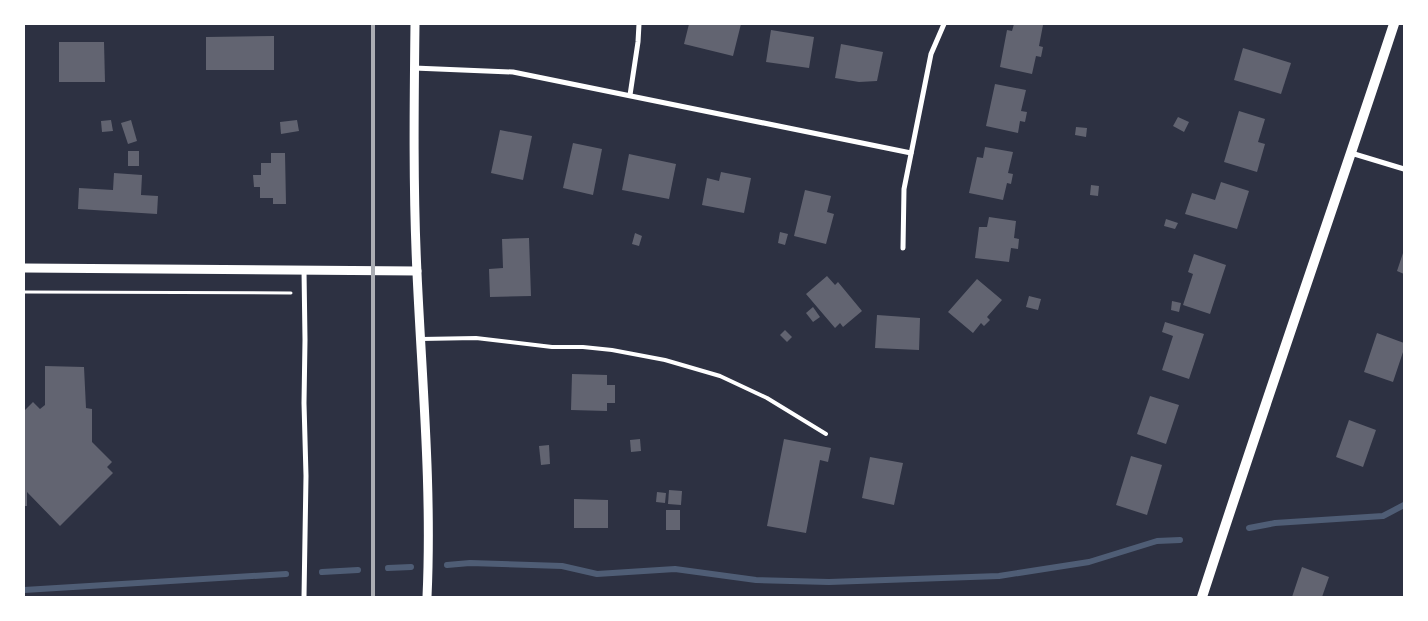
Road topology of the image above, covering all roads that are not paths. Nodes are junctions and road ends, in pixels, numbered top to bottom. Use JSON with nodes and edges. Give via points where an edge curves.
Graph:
{"nodes":[{"id":1,"x":415,"y":24,"type":"edge"},
{"id":2,"x":639,"y":24,"type":"edge"},
{"id":3,"x":944,"y":24,"type":"edge"},
{"id":4,"x":1394,"y":24,"type":"edge"},
{"id":5,"x":414,"y":68,"type":"junction"},
{"id":6,"x":630,"y":95,"type":"junction"},
{"id":7,"x":911,"y":153,"type":"junction"},
{"id":8,"x":1352,"y":153,"type":"junction"},
{"id":9,"x":1404,"y":169,"type":"edge"},
{"id":10,"x":903,"y":248,"type":"dead end"},
{"id":11,"x":24,"y":268,"type":"edge"},
{"id":12,"x":304,"y":270,"type":"junction"},
{"id":13,"x":417,"y":271,"type":"junction"},
{"id":14,"x":421,"y":339,"type":"junction"},
{"id":15,"x":826,"y":434,"type":"dead end"},
{"id":16,"x":304,"y":597,"type":"edge"},
{"id":17,"x":427,"y":597,"type":"edge"},
{"id":18,"x":1202,"y":597,"type":"edge"}],
"edges":[{"from":1,"to":5,"type":"street"},
{"from":2,"to":6,"type":"street"},
{"from":3,"to":7,"type":"street","via":[[931,54]]},
{"from":4,"to":8,"type":"main road"},
{"from":5,"to":6,"type":"street","via":[[513,72]]},
{"from":5,"to":13,"type":"street"},
{"from":6,"to":7,"type":"street"},
{"from":7,"to":10,"type":"street","via":[[904,188]]},
{"from":8,"to":9,"type":"street"},
{"from":8,"to":18,"type":"main road"},
{"from":11,"to":12,"type":"street"},
{"from":12,"to":13,"type":"street"},
{"from":12,"to":16,"type":"street"},
{"from":13,"to":14,"type":"street"},
{"from":14,"to":15,"type":"lane","via":[[476,338],[552,347],[583,347],[664,360],[720,376],[767,398]]},
{"from":14,"to":17,"type":"street","via":[[430,540]]}]}
